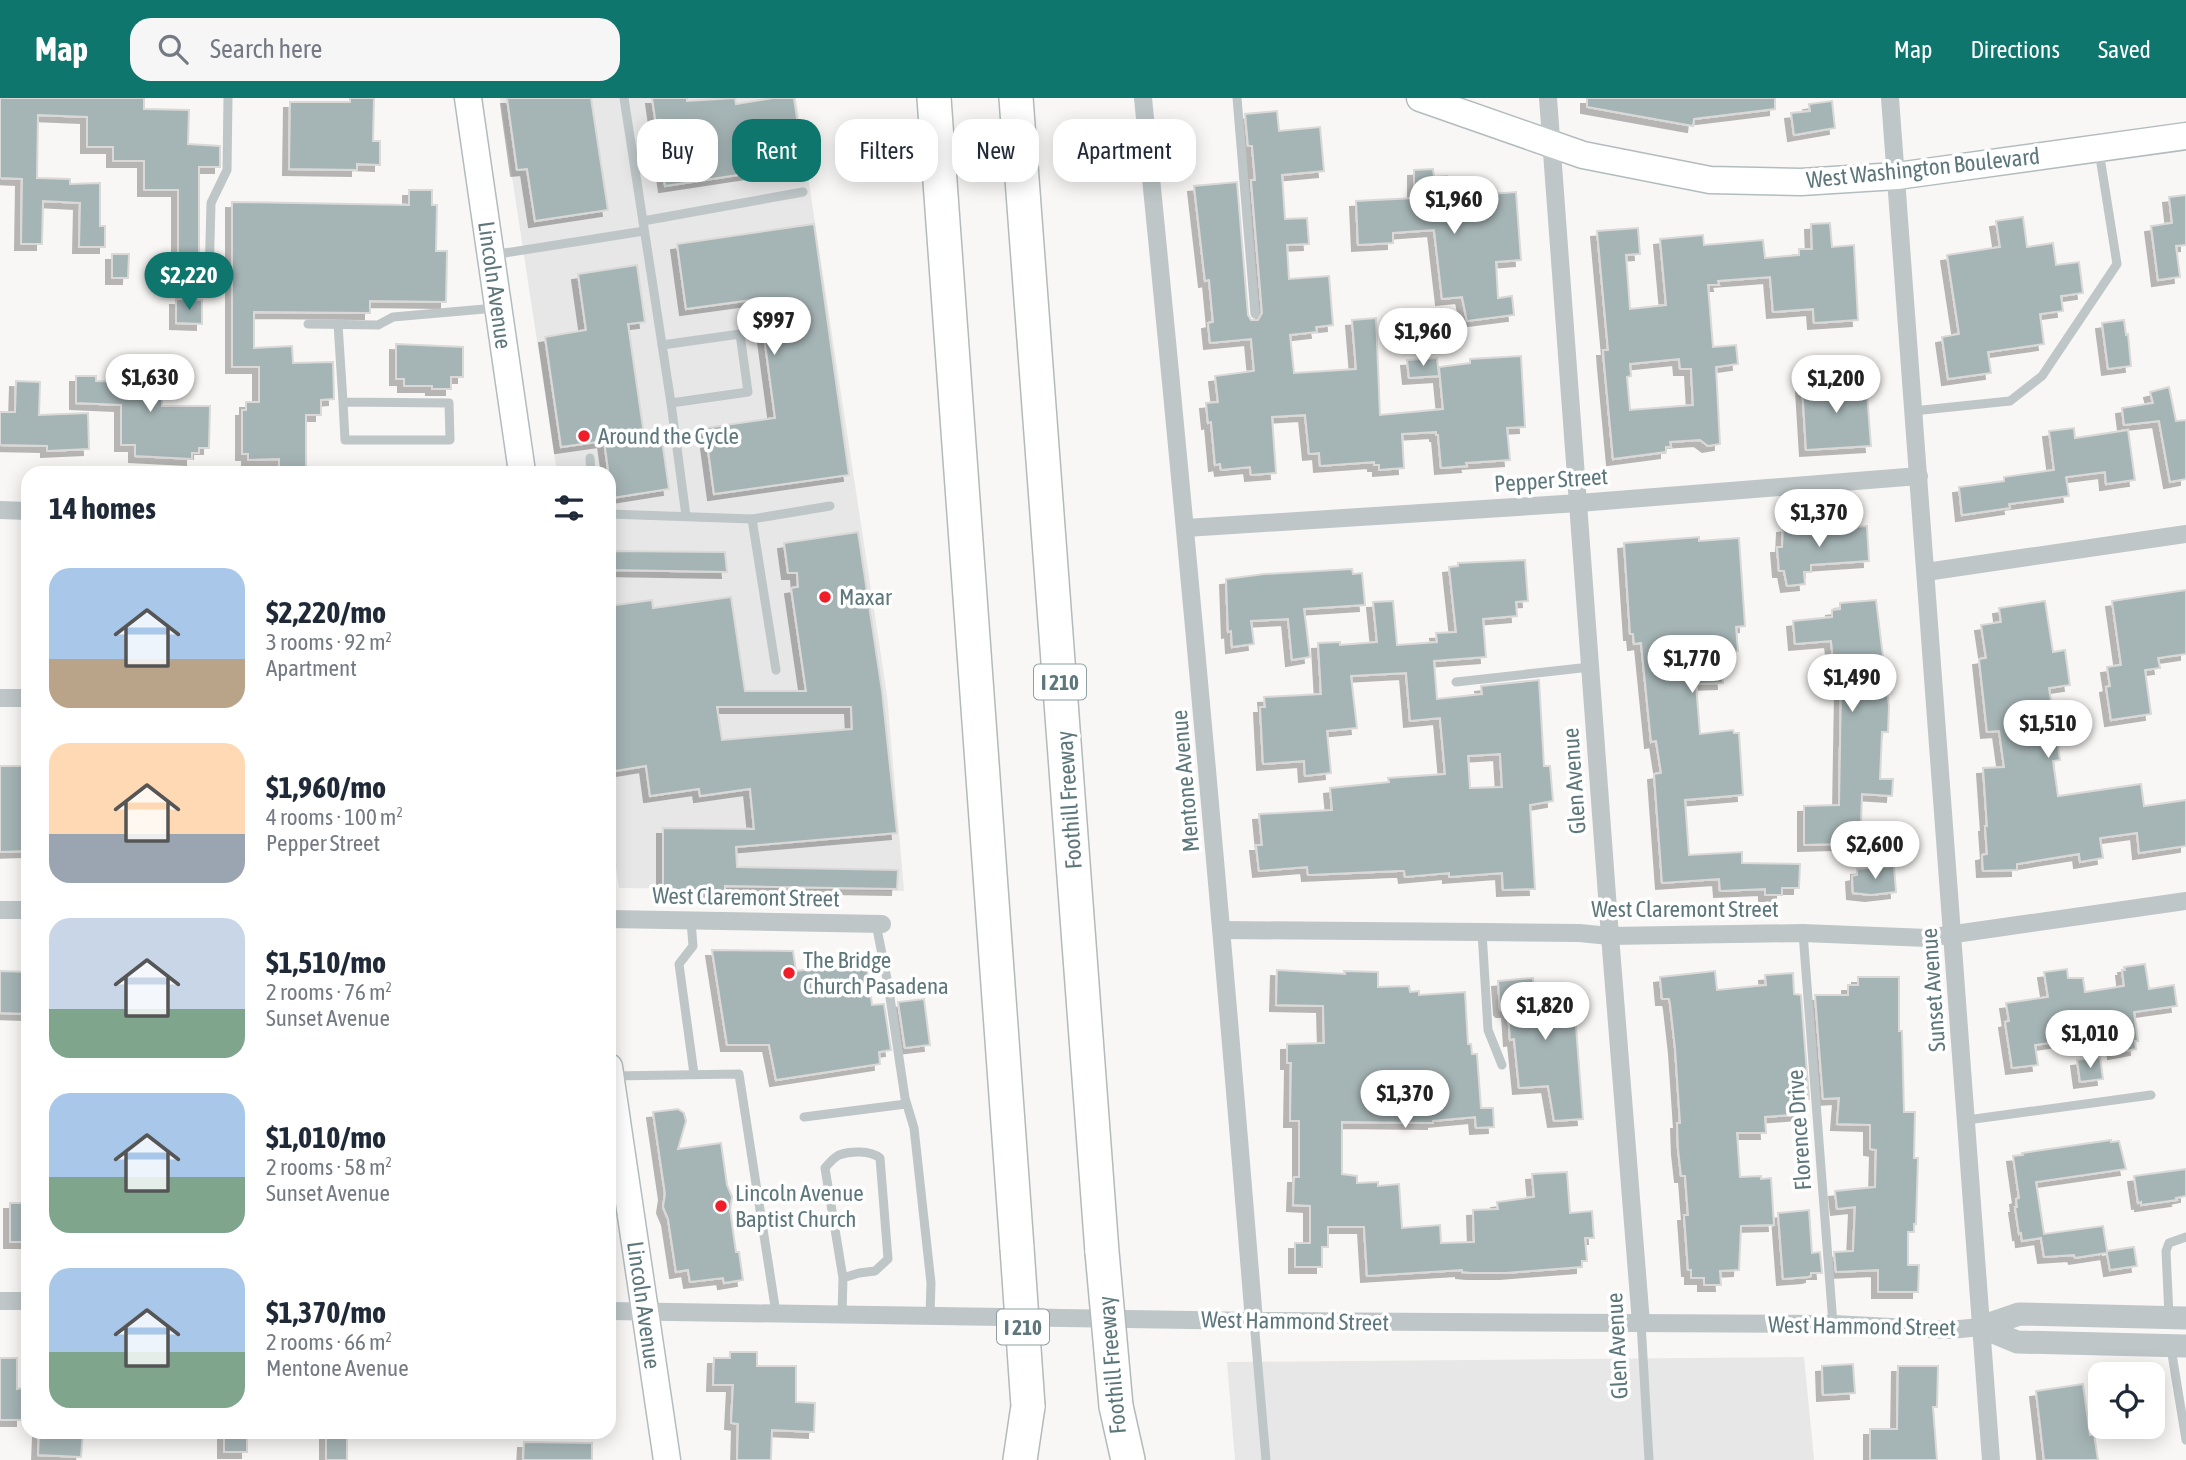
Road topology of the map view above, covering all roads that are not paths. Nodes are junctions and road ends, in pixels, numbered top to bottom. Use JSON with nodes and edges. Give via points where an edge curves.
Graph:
{"nodes":[{"id":1,"x":228,"y":98,"type":"edge"},
{"id":2,"x":468,"y":98,"type":"edge"},
{"id":3,"x":624,"y":98,"type":"edge"},
{"id":4,"x":1143,"y":98,"type":"edge"},
{"id":5,"x":1237,"y":98,"type":"edge"},
{"id":6,"x":1420,"y":98,"type":"edge"},
{"id":7,"x":1548,"y":98,"type":"edge"},
{"id":8,"x":1890,"y":98,"type":"edge"},
{"id":9,"x":934,"y":105,"type":"edge"},
{"id":10,"x":1016,"y":106,"type":"edge"},
{"id":11,"x":2186,"y":136,"type":"edge"},
{"id":12,"x":1550,"y":144,"type":"junction"},
{"id":13,"x":2099,"y":149,"type":"junction"},
{"id":14,"x":1897,"y":176,"type":"junction"},
{"id":15,"x":803,"y":192,"type":"dead end"},
{"id":16,"x":644,"y":226,"type":"junction"},
{"id":17,"x":491,"y":256,"type":"junction"},
{"id":18,"x":209,"y":279,"type":"dead end"},
{"id":19,"x":498,"y":307,"type":"junction"},
{"id":20,"x":1255,"y":314,"type":"dead end"},
{"id":21,"x":308,"y":324,"type":"dead end"},
{"id":22,"x":338,"y":324,"type":"junction"},
{"id":23,"x":662,"y":345,"type":"junction"},
{"id":24,"x":342,"y":402,"type":"junction"},
{"id":25,"x":671,"y":403,"type":"junction"},
{"id":26,"x":1913,"y":411,"type":"junction"},
{"id":27,"x":590,"y":458,"type":"dead end"},
{"id":28,"x":521,"y":466,"type":"edge"},
{"id":29,"x":591,"y":466,"type":"edge"},
{"id":30,"x":1919,"y":476,"type":"junction"},
{"id":31,"x":1579,"y":503,"type":"junction"},
{"id":32,"x":830,"y":506,"type":"dead end"},
{"id":33,"x":0,"y":510,"type":"edge"},
{"id":34,"x":21,"y":511,"type":"edge"},
{"id":35,"x":616,"y":514,"type":"edge"},
{"id":36,"x":686,"y":516,"type":"junction"},
{"id":37,"x":752,"y":519,"type":"junction"},
{"id":38,"x":1186,"y":528,"type":"junction"},
{"id":39,"x":2186,"y":534,"type":"edge"},
{"id":40,"x":1926,"y":572,"type":"junction"},
{"id":41,"x":1590,"y":667,"type":"junction"},
{"id":42,"x":776,"y":670,"type":"dead end"},
{"id":43,"x":1456,"y":682,"type":"dead end"},
{"id":44,"x":0,"y":698,"type":"edge"},
{"id":45,"x":21,"y":698,"type":"edge"},
{"id":46,"x":2186,"y":901,"type":"edge"},
{"id":47,"x":0,"y":910,"type":"edge"},
{"id":48,"x":21,"y":910,"type":"edge"},
{"id":49,"x":616,"y":919,"type":"edge"},
{"id":50,"x":691,"y":921,"type":"junction"},
{"id":51,"x":879,"y":924,"type":"joint"},
{"id":52,"x":1223,"y":930,"type":"junction"},
{"id":53,"x":1482,"y":932,"type":"junction"},
{"id":54,"x":1803,"y":933,"type":"junction"},
{"id":55,"x":1954,"y":934,"type":"junction"},
{"id":56,"x":1610,"y":936,"type":"junction"},
{"id":57,"x":1502,"y":1065,"type":"dead end"},
{"id":58,"x":616,"y":1072,"type":"edge"},
{"id":59,"x":694,"y":1074,"type":"junction"},
{"id":60,"x":2151,"y":1095,"type":"dead end"},
{"id":61,"x":906,"y":1104,"type":"junction"},
{"id":62,"x":616,"y":1113,"type":"edge"},
{"id":63,"x":804,"y":1117,"type":"dead end"},
{"id":64,"x":1968,"y":1120,"type":"junction"},
{"id":65,"x":2186,"y":1237,"type":"edge"},
{"id":66,"x":843,"y":1278,"type":"junction"},
{"id":67,"x":0,"y":1301,"type":"edge"},
{"id":68,"x":21,"y":1301,"type":"edge"},
{"id":69,"x":616,"y":1311,"type":"edge"},
{"id":70,"x":645,"y":1312,"type":"junction"},
{"id":71,"x":776,"y":1313,"type":"junction"},
{"id":72,"x":842,"y":1314,"type":"junction"},
{"id":73,"x":930,"y":1316,"type":"junction"},
{"id":74,"x":2178,"y":1318,"type":"edge"},
{"id":75,"x":1254,"y":1321,"type":"junction"},
{"id":76,"x":1641,"y":1323,"type":"junction"},
{"id":77,"x":1833,"y":1324,"type":"junction"},
{"id":78,"x":1981,"y":1327,"type":"junction"},
{"id":79,"x":2178,"y":1346,"type":"edge"},
{"id":80,"x":1028,"y":1406,"type":"junction"},
{"id":81,"x":1116,"y":1406,"type":"junction"},
{"id":82,"x":2186,"y":1440,"type":"edge"},
{"id":83,"x":667,"y":1460,"type":"edge"},
{"id":84,"x":1020,"y":1460,"type":"edge"},
{"id":85,"x":1032,"y":1460,"type":"edge"},
{"id":86,"x":1120,"y":1460,"type":"edge"},
{"id":87,"x":1128,"y":1460,"type":"edge"},
{"id":88,"x":1266,"y":1460,"type":"edge"},
{"id":89,"x":1649,"y":1460,"type":"edge"},
{"id":90,"x":1991,"y":1460,"type":"edge"}],
"edges":[{"from":1,"to":18,"type":"lane","via":[[227,170],[211,203]]},
{"from":2,"to":17,"type":"main road","name":"Lincoln Avenue"},
{"from":3,"to":16,"type":"lane"},
{"from":4,"to":38,"type":"street","name":"Mentone Avenue"},
{"from":5,"to":20,"type":"lane"},
{"from":6,"to":12,"type":"main road","name":"West Washington Boulevard"},
{"from":7,"to":12,"type":"street","name":"Glen Avenue"},
{"from":8,"to":14,"type":"street","name":"Sunset Avenue"},
{"from":9,"to":80,"type":"highway","number":"I 210","bridge":true},
{"from":10,"to":81,"type":"highway","name":"Foothill Freeway","number":"I 210","bridge":true},
{"from":11,"to":13,"type":"main road","name":"West Washington Boulevard"},
{"from":12,"to":14,"type":"main road","name":"West Washington Boulevard","via":[[1625,165],[1710,180],[1801,182]]},
{"from":12,"to":31,"type":"street","name":"Glen Avenue"},
{"from":13,"to":14,"type":"main road","name":"West Washington Boulevard"},
{"from":13,"to":26,"type":"lane","via":[[2117,264],[2042,376],[2010,401]]},
{"from":14,"to":26,"type":"street","name":"Sunset Avenue"},
{"from":15,"to":16,"type":"lane"},
{"from":16,"to":17,"type":"lane"},
{"from":16,"to":23,"type":"lane"},
{"from":17,"to":19,"type":"main road","name":"Lincoln Avenue"},
{"from":19,"to":22,"type":"lane","via":[[393,317],[378,326]]},
{"from":19,"to":28,"type":"main road","name":"Lincoln Avenue"},
{"from":21,"to":22,"type":"lane"},
{"from":22,"to":24,"type":"lane"},
{"from":23,"to":25,"type":"lane"},
{"from":23,"to":25,"type":"lane","via":[[740,334],[748,392]]},
{"from":24,"to":24,"type":"lane","via":[[449,403],[450,440],[345,440]]},
{"from":25,"to":36,"type":"lane"},
{"from":26,"to":30,"type":"street","name":"Sunset Avenue"},
{"from":27,"to":29,"type":"lane"},
{"from":30,"to":31,"type":"street","name":"Pepper Street"},
{"from":30,"to":40,"type":"street","name":"Sunset Avenue"},
{"from":31,"to":38,"type":"street","name":"Pepper Street"},
{"from":31,"to":41,"type":"street","name":"Glen Avenue"},
{"from":32,"to":37,"type":"lane"},
{"from":33,"to":34,"type":"street"},
{"from":35,"to":36,"type":"lane"},
{"from":36,"to":37,"type":"lane"},
{"from":37,"to":42,"type":"lane"},
{"from":38,"to":52,"type":"street","name":"Mentone Avenue"},
{"from":39,"to":40,"type":"street"},
{"from":40,"to":55,"type":"street","name":"Sunset Avenue"},
{"from":41,"to":43,"type":"lane"},
{"from":41,"to":56,"type":"street","name":"Glen Avenue"},
{"from":44,"to":45,"type":"street"},
{"from":46,"to":55,"type":"street","name":"West Claremont Street"},
{"from":47,"to":48,"type":"street"},
{"from":49,"to":50,"type":"street","name":"West Claremont Street"},
{"from":50,"to":51,"type":"street","name":"West Claremont Street"},
{"from":50,"to":59,"type":"lane","via":[[693,946],[679,964]]},
{"from":51,"to":61,"type":"lane"},
{"from":52,"to":53,"type":"street","name":"West Claremont Street"},
{"from":52,"to":75,"type":"street","name":"Mentone Avenue"},
{"from":53,"to":56,"type":"street","name":"West Claremont Street"},
{"from":53,"to":57,"type":"lane","via":[[1488,1030]]},
{"from":54,"to":55,"type":"street","name":"West Claremont Street","via":[[1927,938]]},
{"from":54,"to":56,"type":"street","name":"West Claremont Street"},
{"from":54,"to":77,"type":"lane","name":"Florence Drive"},
{"from":55,"to":64,"type":"street","name":"Sunset Avenue"},
{"from":56,"to":76,"type":"street","name":"Glen Avenue"},
{"from":58,"to":59,"type":"lane"},
{"from":59,"to":71,"type":"lane","via":[[739,1074]]},
{"from":60,"to":64,"type":"lane"},
{"from":61,"to":63,"type":"lane"},
{"from":61,"to":73,"type":"lane","via":[[916,1141],[931,1283]]},
{"from":62,"to":70,"type":"main road","name":"Lincoln Avenue"},
{"from":64,"to":78,"type":"street","name":"Sunset Avenue"},
{"from":65,"to":74,"type":"lane","via":[[2169,1243],[2166,1251]]},
{"from":66,"to":66,"type":"lane","via":[[875,1271],[888,1258],[880,1158],[874,1154],[839,1155],[825,1168]]},
{"from":66,"to":72,"type":"lane"},
{"from":67,"to":68,"type":"street"},
{"from":69,"to":70,"type":"street","name":"West Hammond Street"},
{"from":70,"to":71,"type":"street","name":"West Hammond Street"},
{"from":70,"to":83,"type":"main road","name":"Lincoln Avenue"},
{"from":71,"to":72,"type":"street","name":"West Hammond Street"},
{"from":72,"to":73,"type":"street","name":"West Hammond Street"},
{"from":73,"to":75,"type":"street","name":"West Hammond Street"},
{"from":74,"to":78,"type":"street","name":"West Hammond Street","via":[[2019,1314]]},
{"from":75,"to":76,"type":"street","name":"West Hammond Street"},
{"from":75,"to":88,"type":"lane","name":"Mentone Avenue"},
{"from":76,"to":77,"type":"street","name":"West Hammond Street"},
{"from":76,"to":89,"type":"lane","name":"Glen Avenue"},
{"from":77,"to":78,"type":"street","name":"West Hammond Street","via":[[1949,1331]]},
{"from":78,"to":79,"type":"street","name":"West Hammond Street","via":[[2017,1342]]},
{"from":78,"to":90,"type":"street","name":"Sunset Avenue"},
{"from":79,"to":82,"type":"lane"},
{"from":80,"to":84,"type":"highway"},
{"from":80,"to":85,"type":"highway","number":"I 210"},
{"from":81,"to":86,"type":"highway","name":"Foothill Freeway","number":"I 210"},
{"from":81,"to":87,"type":"highway"}]}
